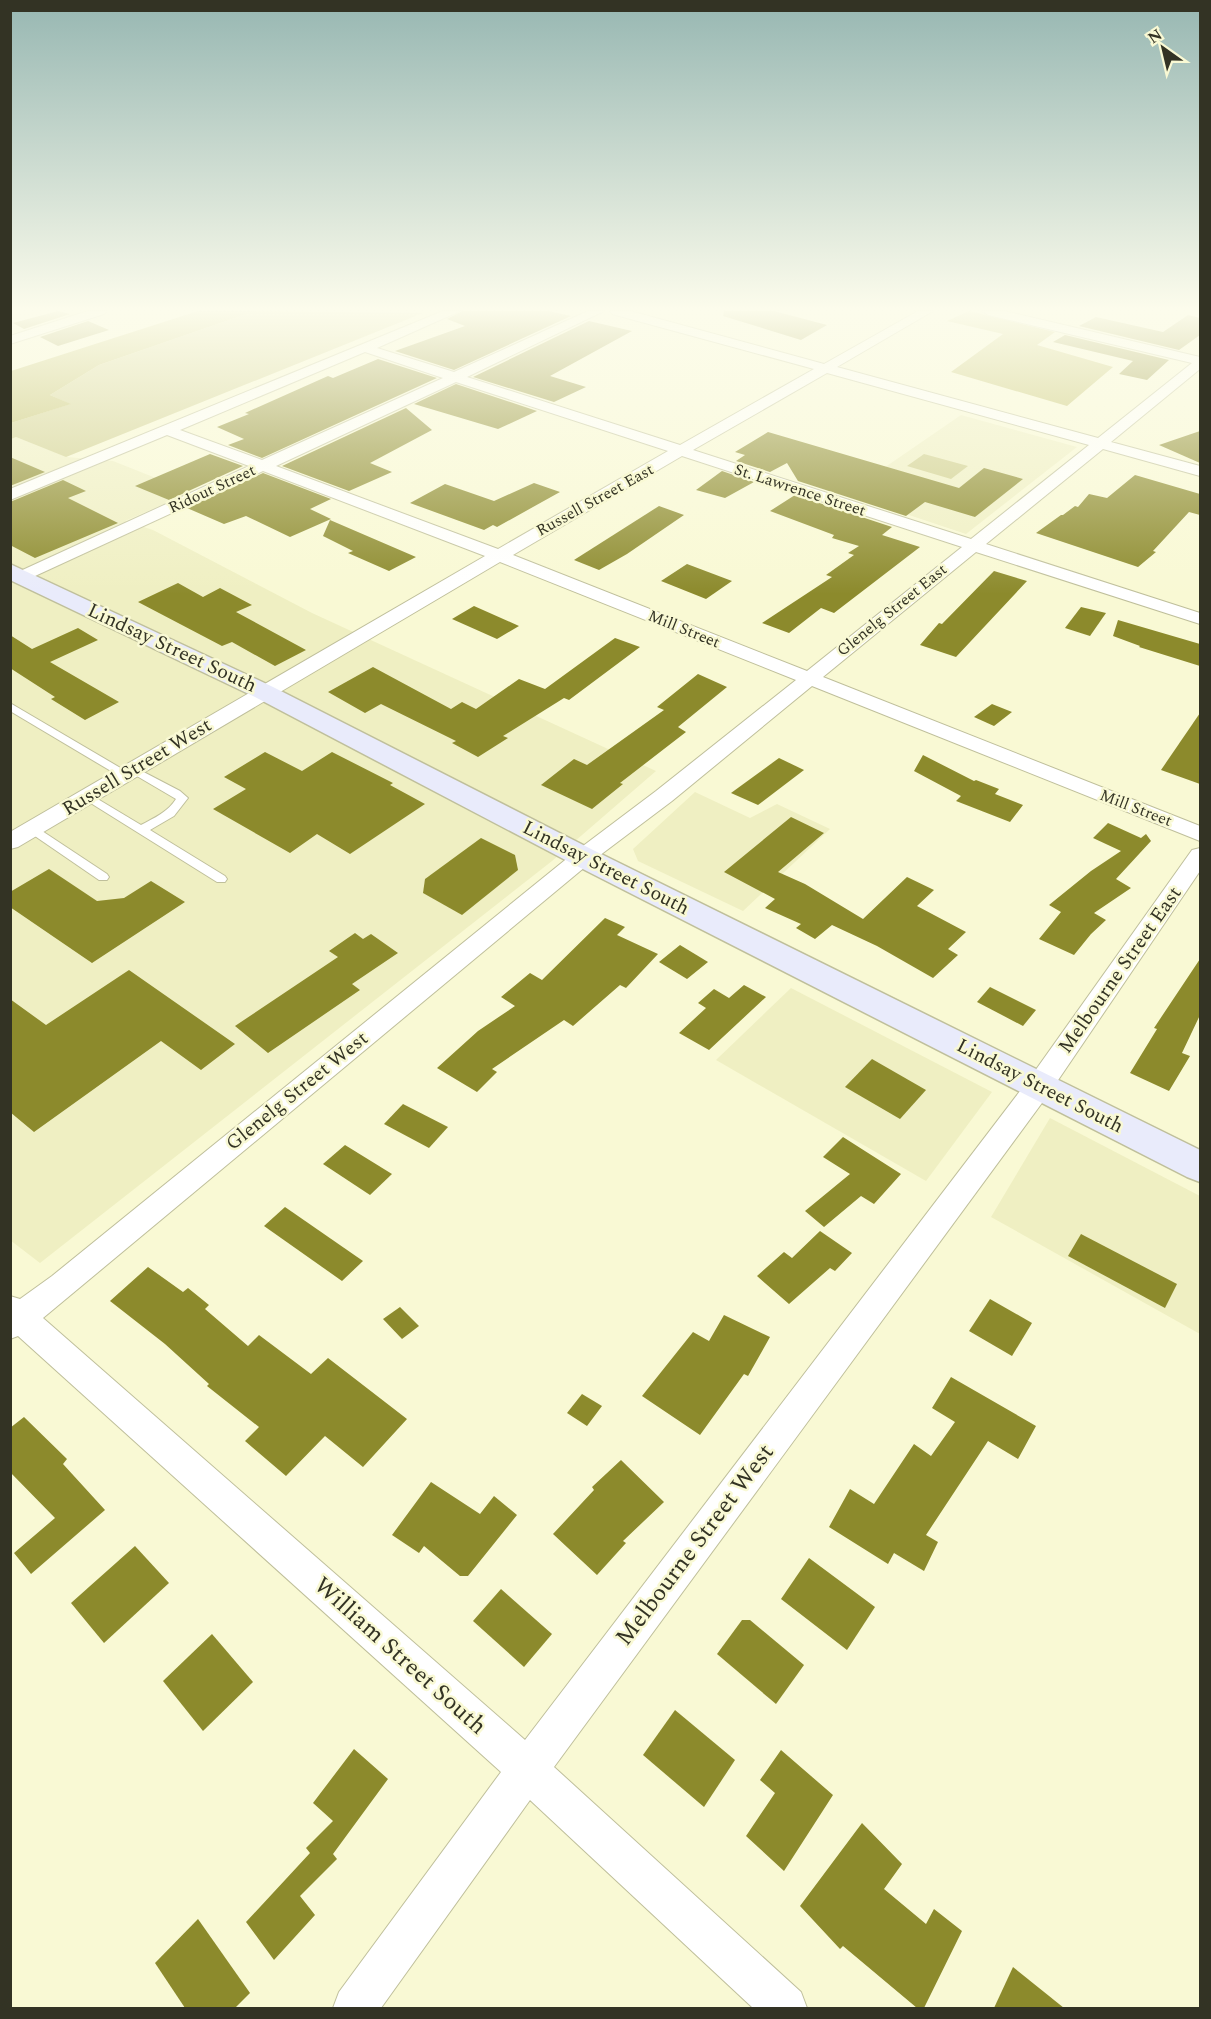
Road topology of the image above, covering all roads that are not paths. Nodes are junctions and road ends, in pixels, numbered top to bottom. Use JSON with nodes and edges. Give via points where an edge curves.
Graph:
{"nodes":[{"id":1,"x":224,"y":405,"type":"edge"},
{"id":2,"x":395,"y":405,"type":"edge"},
{"id":3,"x":540,"y":405,"type":"edge"},
{"id":4,"x":763,"y":405,"type":"edge"},
{"id":5,"x":962,"y":405,"type":"edge"},
{"id":6,"x":1148,"y":405,"type":"edge"},
{"id":7,"x":165,"y":429,"type":"junction"},
{"id":8,"x":1101,"y":444,"type":"junction"},
{"id":9,"x":683,"y":451,"type":"junction"},
{"id":10,"x":263,"y":465,"type":"junction"},
{"id":11,"x":1200,"y":471,"type":"edge"},
{"id":12,"x":10,"y":495,"type":"edge"},
{"id":13,"x":972,"y":546,"type":"junction"},
{"id":14,"x":497,"y":556,"type":"junction"},
{"id":15,"x":16,"y":574,"type":"edge"},
{"id":16,"x":1200,"y":619,"type":"edge"},
{"id":17,"x":807,"y":679,"type":"junction"},
{"id":18,"x":264,"y":692,"type":"junction"},
{"id":19,"x":10,"y":706,"type":"edge"},
{"id":20,"x":130,"y":772,"type":"junction"},
{"id":21,"x":87,"y":797,"type":"junction"},
{"id":22,"x":33,"y":829,"type":"junction"},
{"id":23,"x":141,"y":830,"type":"junction"},
{"id":24,"x":1200,"y":834,"type":"edge"},
{"id":25,"x":10,"y":842,"type":"edge"},
{"id":26,"x":1200,"y":855,"type":"edge"},
{"id":27,"x":583,"y":857,"type":"junction"},
{"id":28,"x":103,"y":877,"type":"dead end"},
{"id":29,"x":221,"y":879,"type":"dead end"},
{"id":30,"x":1040,"y":1085,"type":"junction"},
{"id":31,"x":1200,"y":1167,"type":"edge"},
{"id":32,"x":14,"y":1317,"type":"edge"},
{"id":33,"x":527,"y":1770,"type":"junction"},
{"id":34,"x":355,"y":2008,"type":"edge"},
{"id":35,"x":785,"y":2008,"type":"edge"}],
"edges":[{"from":1,"to":7,"type":"street"},
{"from":2,"to":10,"type":"street","name":"Ridout Street"},
{"from":3,"to":9,"type":"street","name":"St. Lawrence Street"},
{"from":4,"to":9,"type":"street","name":"Russell Street East"},
{"from":5,"to":8,"type":"street"},
{"from":6,"to":8,"type":"street","name":"Glenelg Street East"},
{"from":7,"to":10,"type":"street","name":"Mill Street"},
{"from":7,"to":12,"type":"street"},
{"from":8,"to":11,"type":"street"},
{"from":8,"to":13,"type":"street","name":"Glenelg Street East"},
{"from":9,"to":13,"type":"street","name":"St. Lawrence Street"},
{"from":9,"to":14,"type":"street","name":"Russell Street East"},
{"from":10,"to":14,"type":"street","name":"Mill Street"},
{"from":10,"to":15,"type":"street","name":"Ridout Street"},
{"from":13,"to":16,"type":"street","name":"St. Lawrence Street"},
{"from":13,"to":17,"type":"street","name":"Glenelg Street East"},
{"from":14,"to":17,"type":"street","name":"Mill Street"},
{"from":14,"to":18,"type":"street","name":"Russell Street East"},
{"from":15,"to":18,"type":"main road","name":"Lindsay Street South"},
{"from":17,"to":24,"type":"street","name":"Mill Street"},
{"from":17,"to":27,"type":"street","name":"Glenelg Street East"},
{"from":18,"to":20,"type":"street","name":"Russell Street West"},
{"from":18,"to":27,"type":"main road","name":"Lindsay Street South"},
{"from":19,"to":20,"type":"lane"},
{"from":20,"to":21,"type":"street","name":"Russell Street West"},
{"from":20,"to":23,"type":"lane","via":[[182,798],[172,811]]},
{"from":21,"to":22,"type":"street","name":"Russell Street West"},
{"from":21,"to":23,"type":"lane"},
{"from":22,"to":25,"type":"street","name":"Russell Street West"},
{"from":22,"to":28,"type":"lane"},
{"from":23,"to":29,"type":"lane"},
{"from":26,"to":30,"type":"street","name":"Melbourne Street East"},
{"from":27,"to":30,"type":"main road","name":"Lindsay Street South"},
{"from":27,"to":32,"type":"street","name":"Glenelg Street West","via":[[63,1285]]},
{"from":30,"to":31,"type":"main road","name":"Lindsay Street South"},
{"from":30,"to":33,"type":"street","name":"Melbourne Street West"},
{"from":32,"to":33,"type":"street","name":"William Street South"},
{"from":33,"to":34,"type":"street","name":"Melbourne Street West"},
{"from":33,"to":35,"type":"street","name":"William Street South"}]}
